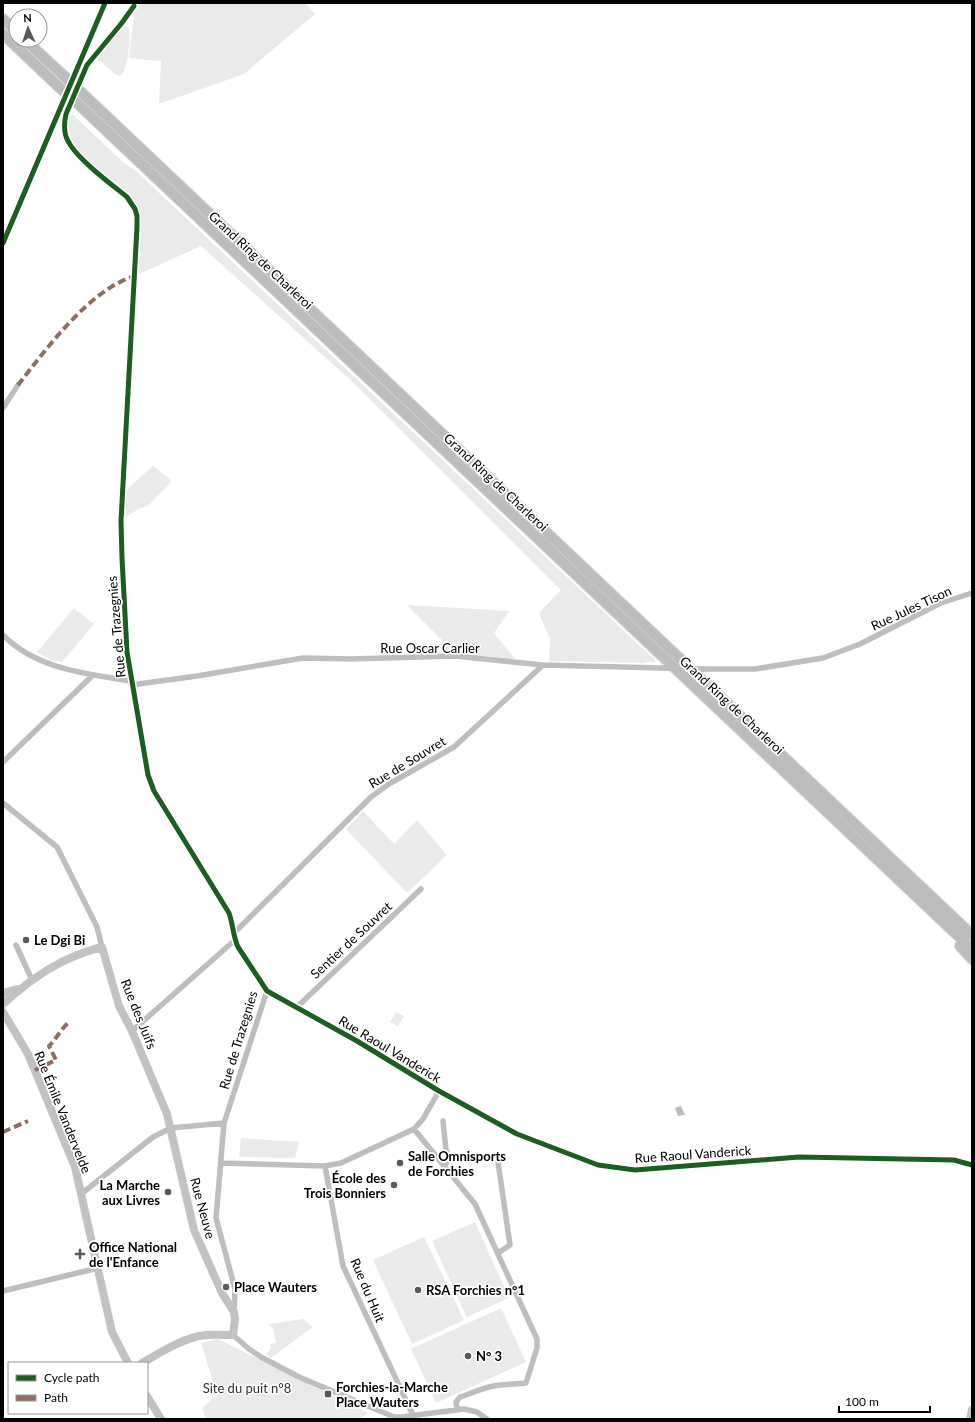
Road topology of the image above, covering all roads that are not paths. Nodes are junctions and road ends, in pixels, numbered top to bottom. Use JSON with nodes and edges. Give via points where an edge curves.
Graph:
{"nodes":[{"id":1,"x":134,"y":6,"type":"dead end"},
{"id":2,"x":3,"y":34,"type":"edge"},
{"id":3,"x":34,"y":48,"type":"edge"},
{"id":4,"x":18,"y":385,"type":"dead end"},
{"id":5,"x":3,"y":408,"type":"edge"},
{"id":6,"x":972,"y":593,"type":"edge"},
{"id":7,"x":3,"y":635,"type":"edge"},
{"id":8,"x":544,"y":665,"type":"junction"},
{"id":9,"x":755,"y":669,"type":"joint"},
{"id":10,"x":93,"y":675,"type":"junction"},
{"id":11,"x":131,"y":683,"type":"junction"},
{"id":12,"x":3,"y":762,"type":"edge"},
{"id":13,"x":3,"y":803,"type":"edge"},
{"id":14,"x":421,"y":889,"type":"dead end"},
{"id":15,"x":945,"y":923,"type":"junction"},
{"id":16,"x":234,"y":933,"type":"junction"},
{"id":17,"x":972,"y":935,"type":"edge"},
{"id":18,"x":235,"y":940,"type":"junction"},
{"id":19,"x":16,"y":945,"type":"dead end"},
{"id":20,"x":102,"y":947,"type":"junction"},
{"id":21,"x":972,"y":949,"type":"edge"},
{"id":22,"x":972,"y":959,"type":"edge"},
{"id":23,"x":32,"y":980,"type":"junction"},
{"id":24,"x":23,"y":986,"type":"junction"},
{"id":25,"x":267,"y":991,"type":"junction"},
{"id":26,"x":3,"y":993,"type":"edge"},
{"id":27,"x":3,"y":1004,"type":"edge"},
{"id":28,"x":296,"y":1007,"type":"junction"},
{"id":29,"x":3,"y":1012,"type":"edge"},
{"id":30,"x":132,"y":1031,"type":"junction"},
{"id":31,"x":439,"y":1091,"type":"junction"},
{"id":32,"x":443,"y":1121,"type":"dead end"},
{"id":33,"x":224,"y":1123,"type":"junction"},
{"id":34,"x":171,"y":1128,"type":"junction"},
{"id":35,"x":414,"y":1129,"type":"junction"},
{"id":36,"x":498,"y":1162,"type":"dead end"},
{"id":37,"x":220,"y":1163,"type":"junction"},
{"id":38,"x":972,"y":1164,"type":"edge"},
{"id":39,"x":444,"y":1165,"type":"junction"},
{"id":40,"x":325,"y":1166,"type":"junction"},
{"id":41,"x":81,"y":1194,"type":"junction"},
{"id":42,"x":498,"y":1253,"type":"junction"},
{"id":43,"x":98,"y":1268,"type":"junction"},
{"id":44,"x":3,"y":1291,"type":"edge"},
{"id":45,"x":234,"y":1312,"type":"junction"},
{"id":46,"x":233,"y":1335,"type":"junction"},
{"id":47,"x":127,"y":1362,"type":"edge"},
{"id":48,"x":144,"y":1362,"type":"edge"},
{"id":49,"x":148,"y":1398,"type":"edge"},
{"id":50,"x":457,"y":1409,"type":"junction"},
{"id":51,"x":972,"y":1410,"type":"edge"},
{"id":52,"x":413,"y":1415,"type":"junction"},
{"id":53,"x":161,"y":1419,"type":"edge"},
{"id":54,"x":487,"y":1419,"type":"edge"},
{"id":55,"x":970,"y":1419,"type":"edge"}],
"edges":[{"from":1,"to":11,"type":"street","name":"Rue de Trazegnies","via":[[87,65],[64,122],[65,135],[72,148],[127,197],[137,216],[121,537],[125,631]]},
{"from":2,"to":15,"type":"highway","name":"Grand Ring de Charleroi","bridge":true},
{"from":3,"to":17,"type":"highway","name":"Grand Ring de Charleroi","bridge":true},
{"from":4,"to":5,"type":"street"},
{"from":6,"to":9,"type":"street","name":"Rue Jules Tison","via":[[941,603],[860,644],[823,658]]},
{"from":7,"to":10,"type":"street","name":"Rue Oscar Carlier","via":[[22,650],[48,664]]},
{"from":8,"to":9,"type":"street","name":"Rue Oscar Carlier","bridge":true},
{"from":8,"to":11,"type":"street","name":"Rue Oscar Carlier","via":[[455,656],[303,658],[197,676]]},
{"from":8,"to":16,"type":"street","name":"Rue de Souvret","via":[[454,747],[371,797]]},
{"from":10,"to":11,"type":"street","name":"Rue Oscar Carlier"},
{"from":10,"to":12,"type":"street"},
{"from":11,"to":16,"type":"street","name":"Rue de Trazegnies","via":[[148,776],[154,791],[229,913]]},
{"from":13,"to":20,"type":"street","via":[[57,847],[97,927]]},
{"from":14,"to":28,"type":"street","name":"Sentier de Souvret"},
{"from":15,"to":21,"type":"highway","name":"Grand Ring de Charleroi"},
{"from":15,"to":22,"type":"highway","via":[[950,937]]},
{"from":16,"to":18,"type":"street","name":"Rue de Trazegnies"},
{"from":18,"to":25,"type":"street","name":"Rue de Trazegnies"},
{"from":18,"to":30,"type":"street"},
{"from":19,"to":23,"type":"street"},
{"from":20,"to":23,"type":"street","via":[[62,961]]},
{"from":20,"to":30,"type":"street","name":"Rue des Juifs","via":[[119,1006]]},
{"from":23,"to":24,"type":"street"},
{"from":24,"to":26,"type":"street"},
{"from":24,"to":27,"type":"street"},
{"from":25,"to":28,"type":"street","name":"Rue Raoul Vanderick"},
{"from":25,"to":33,"type":"street","name":"Rue de Trazegnies"},
{"from":28,"to":31,"type":"street","name":"Rue Raoul Vanderick"},
{"from":29,"to":41,"type":"street","name":"Rue Émile Vandervelde","via":[[28,1054],[75,1167]]},
{"from":30,"to":34,"type":"street","name":"Rue des Juifs"},
{"from":31,"to":35,"type":"street","via":[[423,1119]]},
{"from":31,"to":38,"type":"street","name":"Rue Raoul Vanderick","via":[[517,1134],[598,1165],[635,1170],[799,1157],[954,1160]]},
{"from":32,"to":39,"type":"street","via":[[446,1150],[451,1159]]},
{"from":33,"to":34,"type":"street"},
{"from":33,"to":37,"type":"street","name":"Rue de Trazegnies"},
{"from":34,"to":41,"type":"street","via":[[153,1137]]},
{"from":34,"to":45,"type":"street","name":"Rue Neuve","via":[[194,1230],[222,1293]]},
{"from":35,"to":39,"type":"street"},
{"from":35,"to":40,"type":"street","via":[[341,1163]]},
{"from":36,"to":42,"type":"street","via":[[510,1245]]},
{"from":37,"to":40,"type":"street"},
{"from":37,"to":45,"type":"street","name":"Rue de Trazegnies","via":[[216,1218],[235,1289]]},
{"from":39,"to":42,"type":"street","via":[[475,1204]]},
{"from":40,"to":52,"type":"street","name":"Rue du Huit","via":[[343,1266]]},
{"from":41,"to":43,"type":"street","name":"Rue Émile Vandervelde"},
{"from":42,"to":50,"type":"street","via":[[537,1339],[537,1348],[526,1382],[491,1386],[460,1397],[456,1402]]},
{"from":43,"to":44,"type":"street"},
{"from":43,"to":47,"type":"street","name":"Rue Émile Vandervelde","via":[[112,1332]]},
{"from":45,"to":46,"type":"street"},
{"from":46,"to":48,"type":"street","via":[[200,1336],[183,1341]]},
{"from":46,"to":52,"type":"street","via":[[261,1357],[329,1390],[394,1417]]},
{"from":49,"to":53,"type":"street"},
{"from":50,"to":52,"type":"street"},
{"from":50,"to":54,"type":"street","via":[[473,1410]]},
{"from":51,"to":55,"type":"street"}]}
